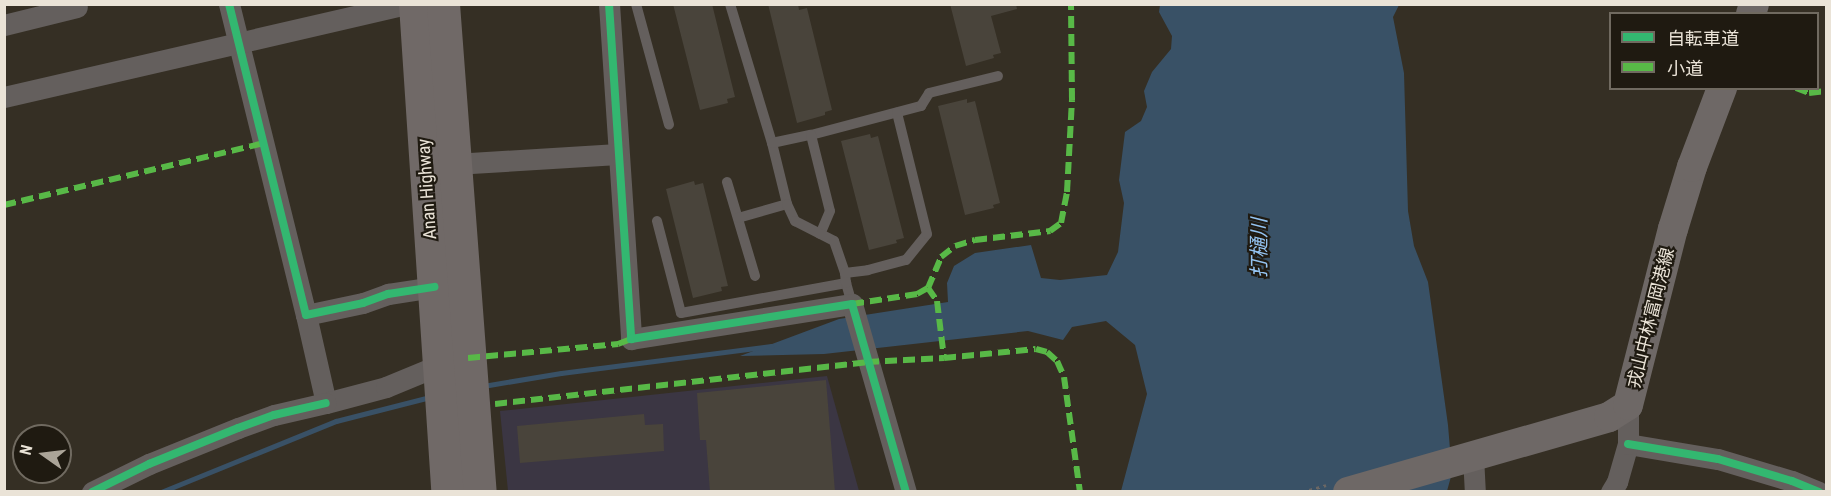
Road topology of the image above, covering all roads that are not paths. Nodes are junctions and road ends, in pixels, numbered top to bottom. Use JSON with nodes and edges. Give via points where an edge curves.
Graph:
{"nodes":[{"id":1,"x":229,"y":4,"type":"edge"},
{"id":2,"x":406,"y":4,"type":"edge"},
{"id":3,"x":415,"y":4,"type":"edge"},
{"id":4,"x":443,"y":4,"type":"edge"},
{"id":5,"x":609,"y":4,"type":"edge"},
{"id":6,"x":636,"y":4,"type":"edge"},
{"id":7,"x":730,"y":4,"type":"edge"},
{"id":8,"x":77,"y":7,"type":"dead end"},
{"id":9,"x":4,"y":25,"type":"edge"},
{"id":10,"x":238,"y":43,"type":"junction"},
{"id":11,"x":998,"y":76,"type":"dead end"},
{"id":12,"x":1721,"y":90,"type":"edge"},
{"id":13,"x":4,"y":97,"type":"edge"},
{"id":14,"x":897,"y":113,"type":"junction"},
{"id":15,"x":669,"y":125,"type":"dead end"},
{"id":16,"x":811,"y":135,"type":"junction"},
{"id":17,"x":772,"y":143,"type":"junction"},
{"id":18,"x":618,"y":154,"type":"junction"},
{"id":19,"x":454,"y":164,"type":"junction"},
{"id":20,"x":727,"y":182,"type":"dead end"},
{"id":21,"x":787,"y":204,"type":"junction"},
{"id":22,"x":738,"y":218,"type":"junction"},
{"id":23,"x":657,"y":221,"type":"dead end"},
{"id":24,"x":820,"y":234,"type":"junction"},
{"id":25,"x":754,"y":276,"type":"dead end"},
{"id":26,"x":846,"y":278,"type":"junction"},
{"id":27,"x":434,"y":287,"type":"junction"},
{"id":28,"x":853,"y":308,"type":"junction"},
{"id":29,"x":306,"y":315,"type":"junction"},
{"id":30,"x":449,"y":368,"type":"junction"},
{"id":31,"x":326,"y":403,"type":"junction"},
{"id":32,"x":1628,"y":405,"type":"junction"},
{"id":33,"x":458,"y":410,"type":"junction"},
{"id":34,"x":1637,"y":445,"type":"junction"},
{"id":35,"x":1467,"y":458,"type":"junction"},
{"id":36,"x":92,"y":492,"type":"edge"},
{"id":37,"x":447,"y":492,"type":"edge"},
{"id":38,"x":480,"y":492,"type":"edge"},
{"id":39,"x":906,"y":492,"type":"edge"},
{"id":40,"x":1348,"y":492,"type":"edge"},
{"id":41,"x":1475,"y":492,"type":"edge"},
{"id":42,"x":1611,"y":492,"type":"edge"},
{"id":43,"x":1819,"y":492,"type":"edge"}],
"edges":[{"from":1,"to":10,"type":"street"},
{"from":2,"to":10,"type":"street"},
{"from":3,"to":27,"type":"highway","name":"Anan Highway"},
{"from":4,"to":19,"type":"highway","name":"Anan Highway"},
{"from":5,"to":18,"type":"street"},
{"from":6,"to":15,"type":"lane"},
{"from":7,"to":17,"type":"lane"},
{"from":8,"to":9,"type":"street"},
{"from":10,"to":13,"type":"street"},
{"from":10,"to":29,"type":"street"},
{"from":11,"to":14,"type":"lane","via":[[929,93],[921,106]]},
{"from":12,"to":32,"type":"main road","name":"戎山中林富岡港線","via":[[1673,229]]},
{"from":14,"to":16,"type":"lane"},
{"from":14,"to":26,"type":"lane","via":[[927,234],[906,260]]},
{"from":16,"to":17,"type":"lane"},
{"from":16,"to":24,"type":"lane","via":[[830,211]]},
{"from":17,"to":21,"type":"lane"},
{"from":18,"to":19,"type":"street"},
{"from":18,"to":28,"type":"street","via":[[631,339]]},
{"from":19,"to":30,"type":"highway","name":"Anan Highway"},
{"from":20,"to":22,"type":"lane"},
{"from":21,"to":22,"type":"lane"},
{"from":21,"to":24,"type":"lane","via":[[795,221]]},
{"from":22,"to":25,"type":"lane"},
{"from":23,"to":26,"type":"lane","via":[[681,313]]},
{"from":24,"to":26,"type":"lane","via":[[838,246]]},
{"from":26,"to":28,"type":"lane"},
{"from":27,"to":29,"type":"street"},
{"from":27,"to":30,"type":"highway","name":"Anan Highway"},
{"from":28,"to":39,"type":"street"},
{"from":29,"to":31,"type":"street"},
{"from":30,"to":31,"type":"street"},
{"from":30,"to":33,"type":"highway"},
{"from":31,"to":36,"type":"street","via":[[238,428]]},
{"from":32,"to":34,"type":"street"},
{"from":32,"to":35,"type":"main road","name":"戎山中林富岡港線","via":[[1609,417]]},
{"from":33,"to":37,"type":"highway"},
{"from":33,"to":38,"type":"highway"},
{"from":34,"to":42,"type":"street"},
{"from":34,"to":43,"type":"street","via":[[1718,459]]},
{"from":35,"to":40,"type":"main road","name":"戎山中林富岡港線"},
{"from":35,"to":41,"type":"street"}]}
